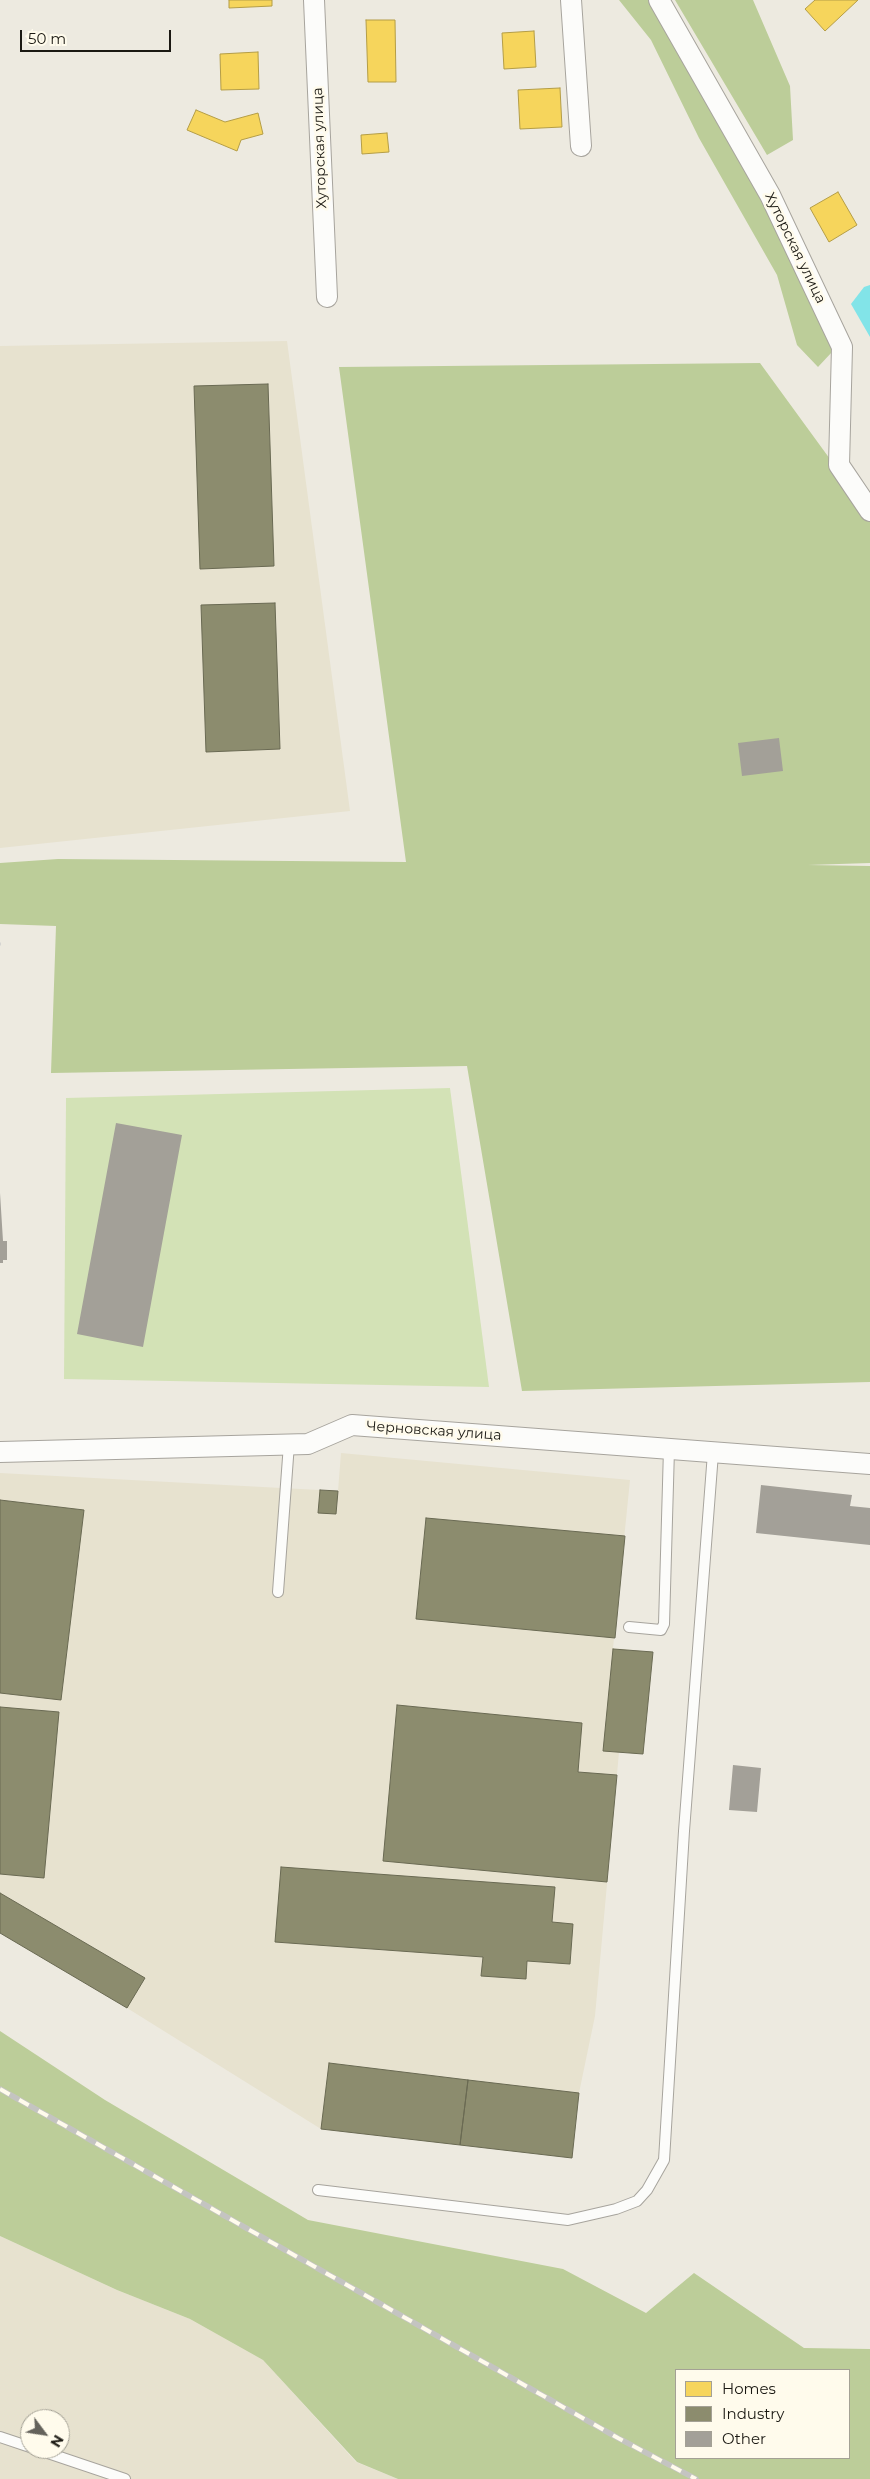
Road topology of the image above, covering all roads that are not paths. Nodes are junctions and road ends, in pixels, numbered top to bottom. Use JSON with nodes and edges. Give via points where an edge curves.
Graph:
{"nodes":[{"id":1,"x":314,"y":0,"type":"edge"},
{"id":2,"x":571,"y":0,"type":"edge"},
{"id":3,"x":660,"y":0,"type":"edge"},
{"id":4,"x":581,"y":146,"type":"dead end"},
{"id":5,"x":327,"y":297,"type":"dead end"},
{"id":6,"x":870,"y":511,"type":"edge"},
{"id":7,"x":288,"y":1444,"type":"junction"},
{"id":8,"x":669,"y":1449,"type":"junction"},
{"id":9,"x":0,"y":1452,"type":"edge"},
{"id":10,"x":713,"y":1453,"type":"junction"},
{"id":11,"x":870,"y":1464,"type":"edge"},
{"id":12,"x":278,"y":1592,"type":"dead end"},
{"id":13,"x":629,"y":1627,"type":"dead end"},
{"id":14,"x":318,"y":2190,"type":"dead end"},
{"id":15,"x":0,"y":2437,"type":"edge"},
{"id":16,"x":20,"y":2444,"type":"edge"},
{"id":17,"x":66,"y":2459,"type":"edge"},
{"id":18,"x":125,"y":2479,"type":"edge"}],
"edges":[{"from":1,"to":5,"type":"street","name":"Хуторская улица"},
{"from":2,"to":4,"type":"street"},
{"from":3,"to":6,"type":"street","name":"Хуторская улица","via":[[770,195],[842,347],[839,465]]},
{"from":7,"to":8,"type":"street","name":"Черновская улица","via":[[308,1444],[352,1425]]},
{"from":7,"to":9,"type":"street","name":"Черновская улица"},
{"from":7,"to":12,"type":"lane"},
{"from":8,"to":10,"type":"street","name":"Черновская улица"},
{"from":8,"to":13,"type":"lane","via":[[664,1624],[661,1630]]},
{"from":10,"to":11,"type":"street","name":"Черновская улица"},
{"from":10,"to":14,"type":"lane","via":[[684,1831],[664,2160],[637,2201],[568,2220]]},
{"from":15,"to":16,"type":"lane"},
{"from":17,"to":18,"type":"lane"}]}
